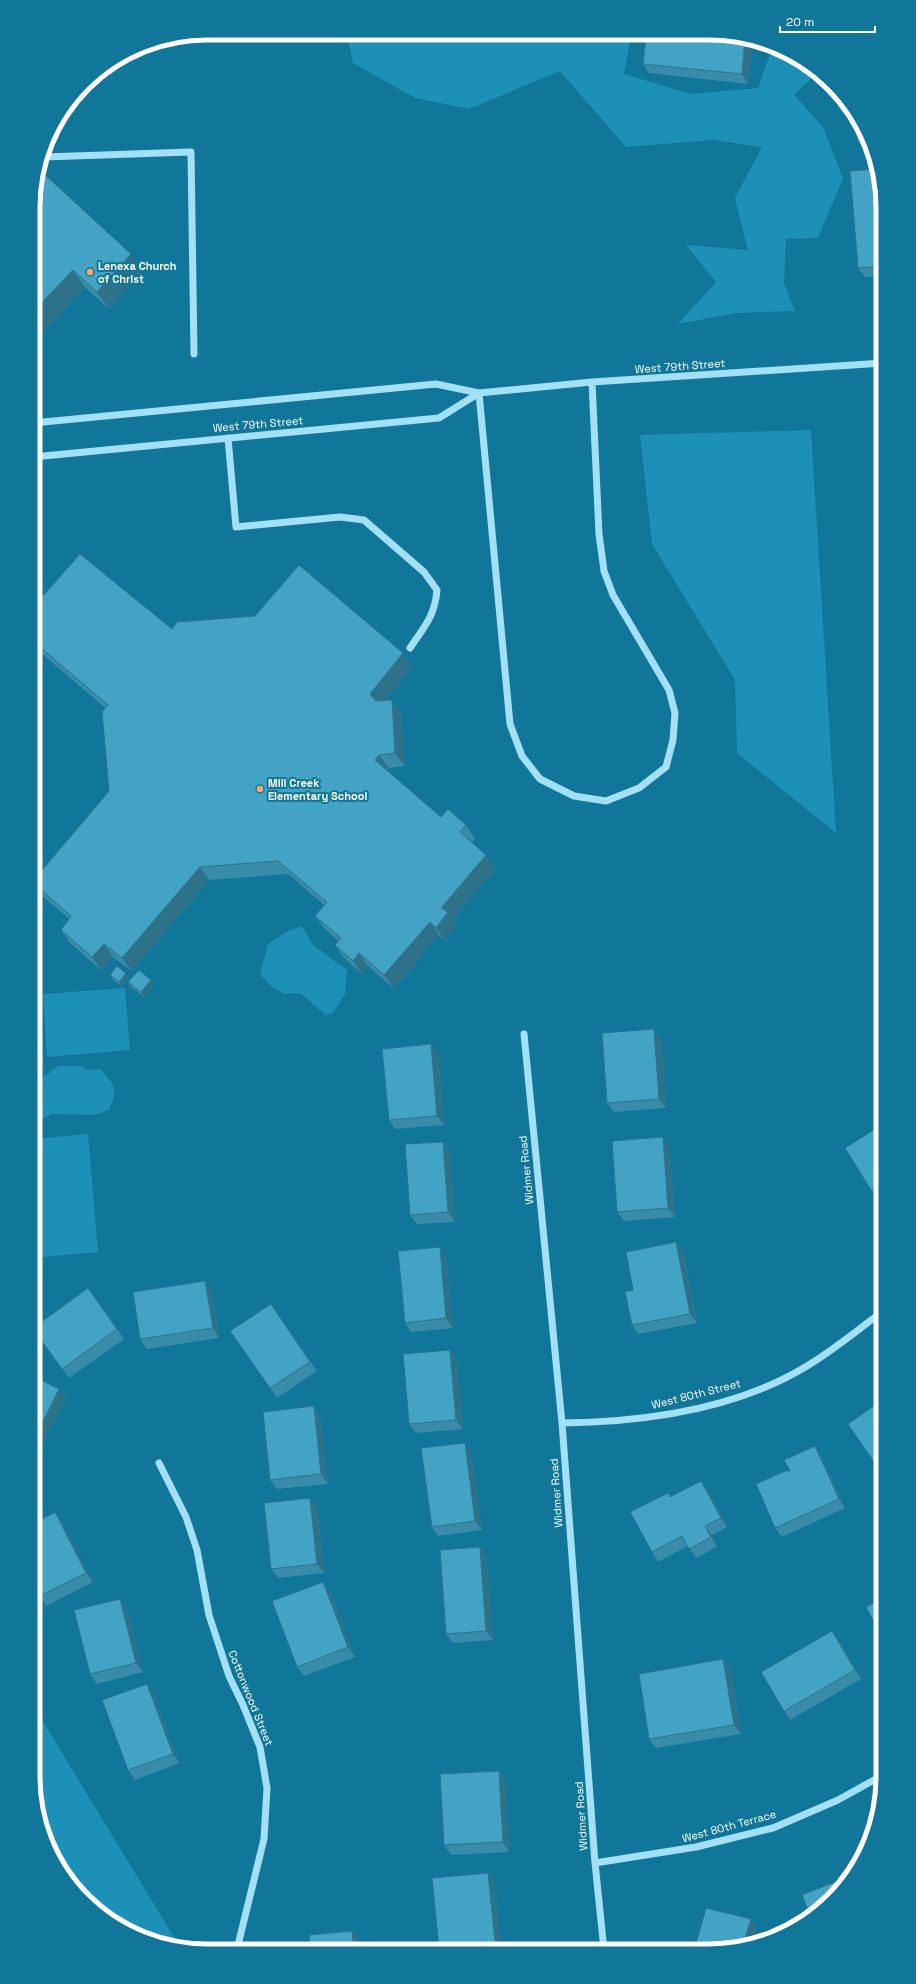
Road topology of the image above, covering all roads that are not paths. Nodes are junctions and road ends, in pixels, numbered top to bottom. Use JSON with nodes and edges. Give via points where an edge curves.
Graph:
{"nodes":[{"id":1,"x":48,"y":157,"type":"edge"},
{"id":2,"x":194,"y":354,"type":"dead end"},
{"id":3,"x":876,"y":364,"type":"edge"},
{"id":4,"x":592,"y":382,"type":"junction"},
{"id":5,"x":479,"y":393,"type":"junction"},
{"id":6,"x":40,"y":422,"type":"edge"},
{"id":7,"x":228,"y":438,"type":"junction"},
{"id":8,"x":40,"y":455,"type":"edge"},
{"id":9,"x":410,"y":648,"type":"dead end"},
{"id":10,"x":524,"y":1034,"type":"dead end"},
{"id":11,"x":876,"y":1316,"type":"edge"},
{"id":12,"x":562,"y":1423,"type":"junction"},
{"id":13,"x":160,"y":1463,"type":"dead end"},
{"id":14,"x":876,"y":1779,"type":"edge"},
{"id":15,"x":595,"y":1863,"type":"junction"},
{"id":16,"x":239,"y":1944,"type":"edge"},
{"id":17,"x":603,"y":1944,"type":"edge"}],
"edges":[{"from":1,"to":2,"type":"street","via":[[191,152]]},
{"from":3,"to":4,"type":"street","name":"West 79th Street"},
{"from":4,"to":5,"type":"street","name":"West 79th Street"},
{"from":4,"to":5,"type":"street","via":[[599,534],[604,571],[613,595],[669,690],[675,713],[673,740],[666,767],[639,788],[606,801],[574,796],[540,778],[522,756],[510,724]]},
{"from":5,"to":6,"type":"street","name":"West 79th Street","via":[[436,384]]},
{"from":5,"to":7,"type":"street","name":"West 79th Street","via":[[439,418]]},
{"from":7,"to":8,"type":"street","name":"West 79th Street"},
{"from":7,"to":9,"type":"street","via":[[236,526],[340,517],[364,520],[424,572],[438,590],[436,602],[433,615]]},
{"from":10,"to":12,"type":"street","name":"Widmer Road"},
{"from":11,"to":12,"type":"street","name":"West 80th Street","via":[[806,1368],[733,1399],[666,1415],[608,1422]]},
{"from":12,"to":15,"type":"street","name":"Widmer Road"},
{"from":13,"to":16,"type":"street","name":"Cottonwood Street","via":[[186,1517],[197,1550],[209,1616],[229,1676],[260,1747],[267,1788],[264,1839]]},
{"from":14,"to":15,"type":"street","name":"West 80th Terrace","via":[[838,1800],[773,1828],[696,1847]]},
{"from":15,"to":17,"type":"street","name":"Widmer Road"}]}
